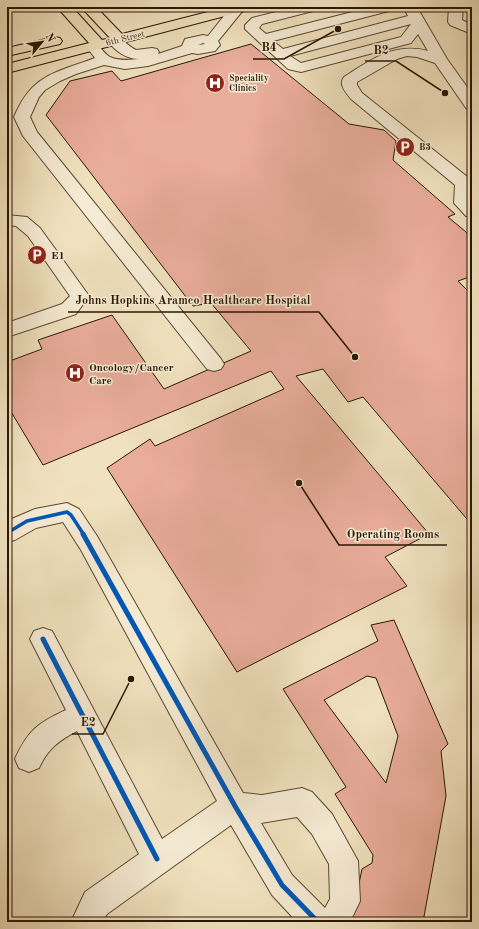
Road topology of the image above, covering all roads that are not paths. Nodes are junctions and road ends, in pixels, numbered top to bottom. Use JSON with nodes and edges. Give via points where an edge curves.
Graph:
{"nodes":[{"id":1,"x":64,"y":7,"type":"edge"},
{"id":2,"x":88,"y":7,"type":"edge"},
{"id":3,"x":192,"y":7,"type":"edge"},
{"id":4,"x":312,"y":7,"type":"edge"},
{"id":5,"x":388,"y":7,"type":"edge"},
{"id":6,"x":456,"y":7,"type":"edge"},
{"id":7,"x":240,"y":8,"type":"edge"},
{"id":8,"x":154,"y":16,"type":"dead end"},
{"id":9,"x":415,"y":16,"type":"edge"},
{"id":10,"x":124,"y":24,"type":"dead end"},
{"id":11,"x":108,"y":28,"type":"junction"},
{"id":12,"x":472,"y":30,"type":"edge"},
{"id":13,"x":263,"y":39,"type":"junction"},
{"id":14,"x":117,"y":40,"type":"junction"},
{"id":15,"x":191,"y":45,"type":"junction"},
{"id":16,"x":96,"y":46,"type":"junction"},
{"id":17,"x":7,"y":52,"type":"edge"},
{"id":18,"x":280,"y":54,"type":"junction"},
{"id":19,"x":440,"y":60,"type":"junction"},
{"id":20,"x":7,"y":69,"type":"edge"},
{"id":21,"x":472,"y":105,"type":"edge"},
{"id":22,"x":472,"y":212,"type":"edge"},
{"id":23,"x":7,"y":220,"type":"edge"},
{"id":24,"x":7,"y":330,"type":"edge"},
{"id":25,"x":214,"y":364,"type":"dead end"},
{"id":26,"x":7,"y":533,"type":"edge"},
{"id":27,"x":43,"y":639,"type":"dead end"},
{"id":28,"x":83,"y":716,"type":"junction"},
{"id":29,"x":30,"y":759,"type":"dead end"},
{"id":30,"x":235,"y":806,"type":"junction"},
{"id":31,"x":157,"y":859,"type":"junction"},
{"id":32,"x":86,"y":922,"type":"edge"},
{"id":33,"x":318,"y":922,"type":"edge"},
{"id":34,"x":334,"y":922,"type":"edge"}],
"edges":[{"from":1,"to":16,"type":"main road"},
{"from":2,"to":11,"type":"main road"},
{"from":3,"to":8,"type":"main road","name":"6th Street"},
{"from":4,"to":13,"type":"street","via":[[252,24],[252,29]]},
{"from":5,"to":13,"type":"street"},
{"from":6,"to":12,"type":"street","via":[[455,22]]},
{"from":7,"to":14,"type":"main road","name":"6th Street"},
{"from":7,"to":15,"type":"street","via":[[211,41],[213,45],[210,48],[198,50]]},
{"from":9,"to":18,"type":"street"},
{"from":9,"to":18,"type":"street","via":[[406,40],[300,68],[293,66]]},
{"from":9,"to":19,"type":"street"},
{"from":10,"to":11,"type":"main road","name":"6th Street"},
{"from":11,"to":14,"type":"main road"},
{"from":11,"to":16,"type":"main road","name":"6th Street"},
{"from":13,"to":18,"type":"street"},
{"from":14,"to":15,"type":"street","via":[[128,53],[135,55]]},
{"from":14,"to":16,"type":"main road","name":"6th Street"},
{"from":15,"to":16,"type":"street","via":[[131,65],[116,65]]},
{"from":16,"to":17,"type":"main road","name":"6th Street","via":[[69,37]]},
{"from":16,"to":20,"type":"main road","name":"6th Street"},
{"from":16,"to":25,"type":"street","via":[[39,87],[30,98],[22,117],[29,133]]},
{"from":19,"to":21,"type":"street"},
{"from":19,"to":22,"type":"street","via":[[407,52],[393,56],[349,80],[349,85],[356,96],[464,183],[463,203]]},
{"from":23,"to":24,"type":"street","via":[[21,221],[34,232],[80,296],[69,309]]},
{"from":26,"to":30,"type":"street","via":[[18,524],[35,519],[67,512],[70,515],[148,648]]},
{"from":27,"to":28,"type":"street"},
{"from":28,"to":29,"type":"street","via":[[57,728],[39,741],[32,749]]},
{"from":28,"to":31,"type":"street"},
{"from":30,"to":31,"type":"street"},
{"from":30,"to":33,"type":"street","via":[[282,885]]},
{"from":30,"to":34,"type":"street","via":[[262,809],[302,802],[322,824],[342,861],[345,901]]},
{"from":31,"to":32,"type":"street","via":[[96,902]]}]}
